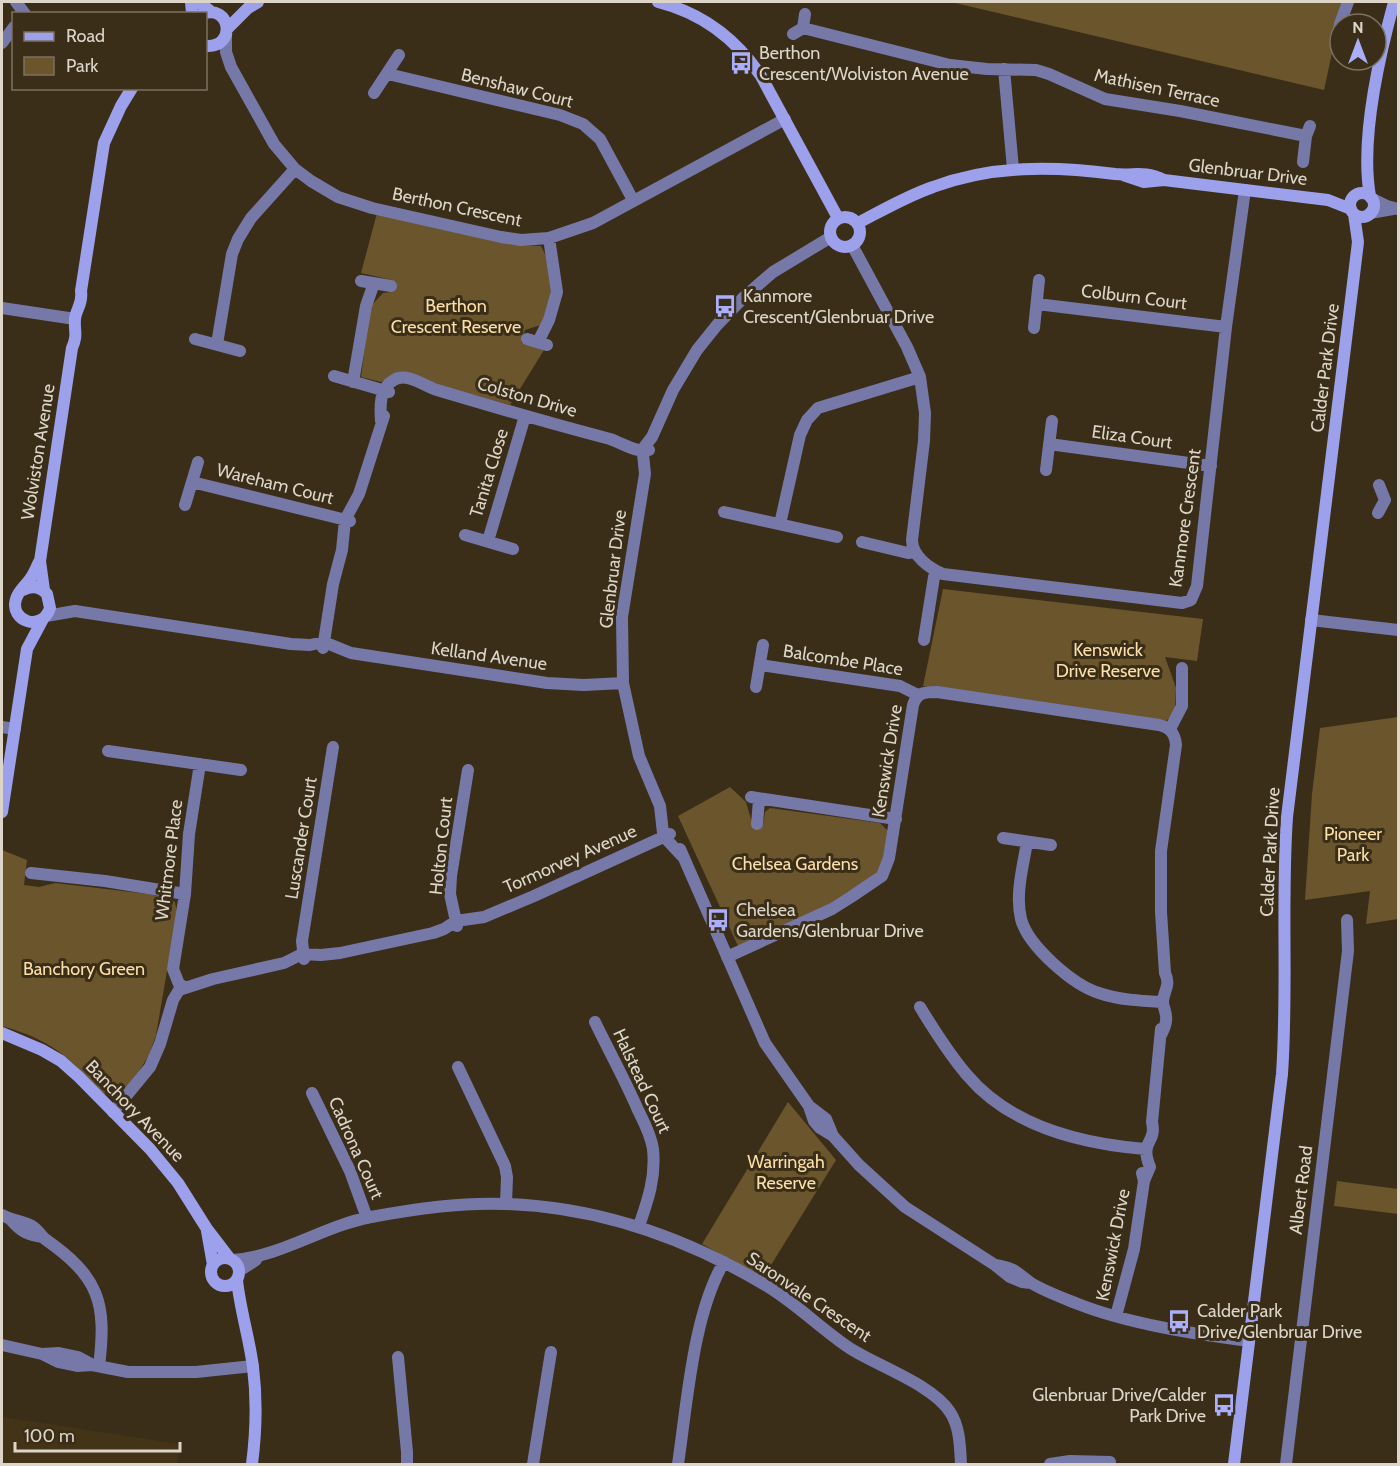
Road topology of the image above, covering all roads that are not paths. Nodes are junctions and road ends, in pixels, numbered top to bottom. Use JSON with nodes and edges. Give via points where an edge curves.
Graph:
{"nodes":[{"id":1,"x":199,"y":2,"type":"edge"},
{"id":2,"x":658,"y":2,"type":"edge"},
{"id":3,"x":1394,"y":2,"type":"edge"},
{"id":4,"x":253,"y":4,"type":"edge"},
{"id":5,"x":209,"y":12,"type":"edge"},
{"id":6,"x":805,"y":14,"type":"dead end"},
{"id":7,"x":1388,"y":23,"type":"edge"},
{"id":8,"x":12,"y":30,"type":"edge"},
{"id":9,"x":227,"y":32,"type":"junction"},
{"id":10,"x":2,"y":43,"type":"edge"},
{"id":11,"x":207,"y":46,"type":"edge"},
{"id":12,"x":207,"y":47,"type":"edge"},
{"id":13,"x":399,"y":55,"type":"dead end"},
{"id":14,"x":231,"y":67,"type":"junction"},
{"id":15,"x":1004,"y":69,"type":"junction"},
{"id":16,"x":1376,"y":72,"type":"edge"},
{"id":17,"x":388,"y":74,"type":"junction"},
{"id":18,"x":131,"y":90,"type":"edge"},
{"id":19,"x":374,"y":93,"type":"dead end"},
{"id":20,"x":785,"y":119,"type":"junction"},
{"id":21,"x":1303,"y":162,"type":"dead end"},
{"id":22,"x":1367,"y":166,"type":"junction"},
{"id":23,"x":1013,"y":169,"type":"junction"},
{"id":24,"x":295,"y":170,"type":"junction"},
{"id":25,"x":1245,"y":190,"type":"junction"},
{"id":26,"x":1355,"y":195,"type":"junction"},
{"id":27,"x":1370,"y":197,"type":"junction"},
{"id":28,"x":633,"y":200,"type":"junction"},
{"id":29,"x":1328,"y":200,"type":"junction"},
{"id":30,"x":1396,"y":209,"type":"edge"},
{"id":31,"x":1361,"y":213,"type":"junction"},
{"id":32,"x":838,"y":218,"type":"junction"},
{"id":33,"x":858,"y":223,"type":"junction"},
{"id":34,"x":831,"y":237,"type":"junction"},
{"id":35,"x":549,"y":238,"type":"junction"},
{"id":36,"x":852,"y":245,"type":"junction"},
{"id":37,"x":1039,"y":280,"type":"dead end"},
{"id":38,"x":391,"y":286,"type":"dead end"},
{"id":39,"x":1037,"y":304,"type":"junction"},
{"id":40,"x":2,"y":308,"type":"edge"},
{"id":41,"x":72,"y":319,"type":"junction"},
{"id":42,"x":1226,"y":327,"type":"junction"},
{"id":43,"x":1034,"y":328,"type":"dead end"},
{"id":44,"x":195,"y":339,"type":"dead end"},
{"id":45,"x":537,"y":342,"type":"dead end"},
{"id":46,"x":218,"y":344,"type":"junction"},
{"id":47,"x":240,"y":351,"type":"dead end"},
{"id":48,"x":333,"y":376,"type":"dead end"},
{"id":49,"x":920,"y":376,"type":"junction"},
{"id":50,"x":353,"y":382,"type":"junction"},
{"id":51,"x":387,"y":391,"type":"junction"},
{"id":52,"x":525,"y":416,"type":"junction"},
{"id":53,"x":1052,"y":421,"type":"dead end"},
{"id":54,"x":1049,"y":444,"type":"junction"},
{"id":55,"x":646,"y":449,"type":"junction"},
{"id":56,"x":198,"y":462,"type":"dead end"},
{"id":57,"x":1211,"y":466,"type":"junction"},
{"id":58,"x":1046,"y":470,"type":"dead end"},
{"id":59,"x":192,"y":482,"type":"junction"},
{"id":60,"x":1379,"y":485,"type":"dead end"},
{"id":61,"x":1385,"y":500,"type":"junction"},
{"id":62,"x":1398,"y":501,"type":"edge"},
{"id":63,"x":185,"y":505,"type":"dead end"},
{"id":64,"x":724,"y":512,"type":"dead end"},
{"id":65,"x":1378,"y":513,"type":"dead end"},
{"id":66,"x":347,"y":520,"type":"junction"},
{"id":67,"x":780,"y":524,"type":"junction"},
{"id":68,"x":465,"y":535,"type":"dead end"},
{"id":69,"x":837,"y":537,"type":"dead end"},
{"id":70,"x":488,"y":541,"type":"junction"},
{"id":71,"x":862,"y":542,"type":"dead end"},
{"id":72,"x":513,"y":549,"type":"dead end"},
{"id":73,"x":914,"y":552,"type":"junction"},
{"id":74,"x":40,"y":561,"type":"junction"},
{"id":75,"x":937,"y":571,"type":"junction"},
{"id":76,"x":23,"y":590,"type":"junction"},
{"id":77,"x":45,"y":592,"type":"junction"},
{"id":78,"x":75,"y":611,"type":"junction"},
{"id":79,"x":19,"y":615,"type":"junction"},
{"id":80,"x":44,"y":618,"type":"junction"},
{"id":81,"x":1311,"y":620,"type":"junction"},
{"id":82,"x":1398,"y":630,"type":"edge"},
{"id":83,"x":924,"y":640,"type":"dead end"},
{"id":84,"x":323,"y":645,"type":"junction"},
{"id":85,"x":763,"y":645,"type":"dead end"},
{"id":86,"x":27,"y":649,"type":"junction"},
{"id":87,"x":760,"y":665,"type":"junction"},
{"id":88,"x":1182,"y":668,"type":"dead end"},
{"id":89,"x":623,"y":683,"type":"junction"},
{"id":90,"x":756,"y":687,"type":"dead end"},
{"id":91,"x":918,"y":695,"type":"junction"},
{"id":92,"x":2,"y":727,"type":"edge"},
{"id":93,"x":15,"y":729,"type":"junction"},
{"id":94,"x":1170,"y":729,"type":"junction"},
{"id":95,"x":333,"y":747,"type":"dead end"},
{"id":96,"x":108,"y":751,"type":"dead end"},
{"id":97,"x":201,"y":764,"type":"junction"},
{"id":98,"x":241,"y":770,"type":"dead end"},
{"id":99,"x":468,"y":770,"type":"dead end"},
{"id":100,"x":2,"y":812,"type":"edge"},
{"id":101,"x":896,"y":819,"type":"junction"},
{"id":102,"x":757,"y":824,"type":"dead end"},
{"id":103,"x":667,"y":836,"type":"junction"},
{"id":104,"x":1003,"y":837,"type":"dead end"},
{"id":105,"x":1027,"y":842,"type":"junction"},
{"id":106,"x":1051,"y":845,"type":"dead end"},
{"id":107,"x":31,"y":872,"type":"dead end"},
{"id":108,"x":185,"y":894,"type":"junction"},
{"id":109,"x":1347,"y":920,"type":"dead end"},
{"id":110,"x":456,"y":924,"type":"junction"},
{"id":111,"x":305,"y":956,"type":"junction"},
{"id":112,"x":727,"y":957,"type":"junction"},
{"id":113,"x":182,"y":984,"type":"junction"},
{"id":114,"x":1160,"y":1002,"type":"junction"},
{"id":115,"x":920,"y":1006,"type":"dead end"},
{"id":116,"x":595,"y":1022,"type":"dead end"},
{"id":117,"x":2,"y":1033,"type":"edge"},
{"id":118,"x":16,"y":1039,"type":"junction"},
{"id":119,"x":2,"y":1042,"type":"edge"},
{"id":120,"x":458,"y":1067,"type":"dead end"},
{"id":121,"x":312,"y":1093,"type":"dead end"},
{"id":122,"x":113,"y":1112,"type":"junction"},
{"id":123,"x":1141,"y":1149,"type":"junction"},
{"id":124,"x":506,"y":1203,"type":"junction"},
{"id":125,"x":6,"y":1218,"type":"edge"},
{"id":126,"x":367,"y":1218,"type":"junction"},
{"id":127,"x":639,"y":1226,"type":"junction"},
{"id":128,"x":207,"y":1229,"type":"junction"},
{"id":129,"x":724,"y":1262,"type":"junction"},
{"id":130,"x":213,"y":1265,"type":"junction"},
{"id":131,"x":235,"y":1267,"type":"junction"},
{"id":132,"x":220,"y":1285,"type":"junction"},
{"id":133,"x":240,"y":1310,"type":"junction"},
{"id":134,"x":1116,"y":1316,"type":"junction"},
{"id":135,"x":1249,"y":1341,"type":"junction"},
{"id":136,"x":2,"y":1344,"type":"edge"},
{"id":137,"x":551,"y":1352,"type":"dead end"},
{"id":138,"x":398,"y":1357,"type":"dead end"},
{"id":139,"x":95,"y":1366,"type":"junction"},
{"id":140,"x":253,"y":1366,"type":"junction"},
{"id":141,"x":1110,"y":1462,"type":"dead end"},
{"id":142,"x":252,"y":1464,"type":"edge"},
{"id":143,"x":407,"y":1464,"type":"edge"},
{"id":144,"x":533,"y":1464,"type":"edge"},
{"id":145,"x":678,"y":1464,"type":"edge"},
{"id":146,"x":960,"y":1464,"type":"edge"},
{"id":147,"x":1050,"y":1464,"type":"edge"},
{"id":148,"x":1234,"y":1464,"type":"edge"},
{"id":149,"x":1286,"y":1464,"type":"edge"}],
"edges":[{"from":1,"to":5,"type":"street"},
{"from":2,"to":20,"type":"street","via":[[692,13],[736,45],[761,76]]},
{"from":3,"to":7,"type":"street"},
{"from":4,"to":5,"type":"street"},
{"from":4,"to":9,"type":"street"},
{"from":5,"to":9,"type":"street","via":[[224,19]]},
{"from":6,"to":15,"type":"street","name":"Mathisen Terrace","via":[[798,31],[931,62]]},
{"from":8,"to":10,"type":"street"},
{"from":9,"to":11,"type":"street","via":[[216,45]]},
{"from":9,"to":14,"type":"street","name":"Berthon Crescent","via":[[226,52]]},
{"from":12,"to":14,"type":"street","name":"Berthon Crescent"},
{"from":13,"to":17,"type":"street"},
{"from":14,"to":24,"type":"street","name":"Berthon Crescent","via":[[274,144]]},
{"from":15,"to":21,"type":"street","name":"Mathisen Terrace","via":[[1042,72],[1105,99],[1308,131]]},
{"from":15,"to":23,"type":"street"},
{"from":16,"to":22,"type":"street"},
{"from":17,"to":19,"type":"street"},
{"from":17,"to":28,"type":"street","name":"Benshaw Court","via":[[584,124],[600,140]]},
{"from":18,"to":41,"type":"street","name":"Wolviston Avenue","via":[[104,143],[81,306]]},
{"from":20,"to":28,"type":"street","name":"Berthon Crescent"},
{"from":20,"to":32,"type":"street"},
{"from":22,"to":26,"type":"street"},
{"from":22,"to":27,"type":"street"},
{"from":23,"to":25,"type":"street","name":"Glenbruar Drive","via":[[1070,168],[1122,174],[1144,183],[1164,180]]},
{"from":23,"to":33,"type":"street","name":"Glenbruar Drive","via":[[934,186]]},
{"from":24,"to":35,"type":"street","name":"Berthon Crescent","via":[[324,190],[372,208],[501,237]]},
{"from":24,"to":46,"type":"street","via":[[238,239],[232,254]]},
{"from":25,"to":29,"type":"street","name":"Glenbruar Drive"},
{"from":25,"to":42,"type":"street","name":"Kanmore Crescent"},
{"from":26,"to":27,"type":"street","via":[[1363,193]]},
{"from":26,"to":29,"type":"street","name":"Glenbruar Drive"},
{"from":26,"to":31,"type":"street","via":[[1350,202]]},
{"from":27,"to":30,"type":"street"},
{"from":27,"to":31,"type":"street","via":[[1373,206]]},
{"from":28,"to":35,"type":"street","name":"Berthon Crescent","via":[[593,223]]},
{"from":29,"to":31,"type":"street","name":"Glenbruar Drive"},
{"from":30,"to":31,"type":"street"},
{"from":31,"to":81,"type":"street","name":"Calder Park Drive"},
{"from":32,"to":33,"type":"street","via":[[846,216]]},
{"from":32,"to":34,"type":"street","via":[[830,229]]},
{"from":33,"to":36,"type":"street","via":[[861,233]]},
{"from":34,"to":36,"type":"street","via":[[838,245]]},
{"from":34,"to":55,"type":"street","name":"Glenbruar Drive","via":[[773,272],[717,325],[673,390],[658,436]]},
{"from":35,"to":45,"type":"street","via":[[557,292]]},
{"from":36,"to":49,"type":"street"},
{"from":37,"to":39,"type":"street"},
{"from":38,"to":50,"type":"street","via":[[367,282]]},
{"from":39,"to":42,"type":"street","name":"Colburn Court"},
{"from":39,"to":43,"type":"street"},
{"from":40,"to":41,"type":"street"},
{"from":41,"to":74,"type":"street","name":"Wolviston Avenue","via":[[77,333]]},
{"from":42,"to":57,"type":"street","name":"Kanmore Crescent"},
{"from":44,"to":46,"type":"street"},
{"from":46,"to":47,"type":"street"},
{"from":48,"to":50,"type":"street"},
{"from":49,"to":67,"type":"street","via":[[818,408],[800,435]]},
{"from":49,"to":73,"type":"street","via":[[925,413]]},
{"from":50,"to":51,"type":"street"},
{"from":51,"to":52,"type":"street","name":"Colston Drive","via":[[405,384],[423,386]]},
{"from":51,"to":66,"type":"street","via":[[385,414],[359,503]]},
{"from":52,"to":55,"type":"street","name":"Colston Drive"},
{"from":52,"to":70,"type":"street","name":"Tanita Close"},
{"from":53,"to":54,"type":"street"},
{"from":54,"to":57,"type":"street","name":"Eliza Court"},
{"from":54,"to":58,"type":"street"},
{"from":55,"to":89,"type":"street","name":"Glenbruar Drive","via":[[649,468],[622,617]]},
{"from":56,"to":59,"type":"street","name":"Wareham Court"},
{"from":57,"to":75,"type":"street","name":"Kanmore Crescent","via":[[1197,586],[1194,597],[1187,602]]},
{"from":59,"to":63,"type":"street","name":"Wareham Court"},
{"from":59,"to":66,"type":"street","name":"Wareham Court"},
{"from":60,"to":61,"type":"street"},
{"from":61,"to":62,"type":"street"},
{"from":61,"to":65,"type":"street"},
{"from":64,"to":67,"type":"street"},
{"from":66,"to":84,"type":"street","via":[[348,541],[333,584]]},
{"from":67,"to":69,"type":"street"},
{"from":68,"to":70,"type":"street","name":"Tanita Close"},
{"from":70,"to":72,"type":"street","name":"Tanita Close"},
{"from":71,"to":73,"type":"street"},
{"from":73,"to":75,"type":"street","name":"Kanmore Crescent"},
{"from":74,"to":76,"type":"street","name":"Wolviston Avenue"},
{"from":74,"to":77,"type":"street","name":"Wolviston Avenue"},
{"from":75,"to":83,"type":"street"},
{"from":76,"to":77,"type":"street","via":[[33,586]]},
{"from":76,"to":79,"type":"street","via":[[15,605]]},
{"from":77,"to":78,"type":"street","name":"Kelland Avenue"},
{"from":77,"to":80,"type":"street","via":[[50,608]]},
{"from":78,"to":80,"type":"street","name":"Kelland Avenue"},
{"from":78,"to":84,"type":"street","name":"Kelland Avenue","via":[[291,644],[301,649]]},
{"from":79,"to":80,"type":"street","via":[[28,621]]},
{"from":79,"to":86,"type":"street"},
{"from":80,"to":86,"type":"street"},
{"from":81,"to":82,"type":"street"},
{"from":81,"to":135,"type":"street","name":"Calder Park Drive","via":[[1284,858],[1282,1074]]},
{"from":84,"to":89,"type":"street","name":"Kelland Avenue","via":[[334,654],[351,653],[547,683]]},
{"from":85,"to":87,"type":"street","name":"Balcombe Place"},
{"from":86,"to":93,"type":"street"},
{"from":87,"to":90,"type":"street","name":"Balcombe Place"},
{"from":87,"to":91,"type":"street","name":"Balcombe Place","via":[[900,686]]},
{"from":88,"to":94,"type":"street","via":[[1182,706]]},
{"from":89,"to":103,"type":"street","name":"Glenbruar Drive","via":[[639,756],[660,806]]},
{"from":91,"to":94,"type":"street","name":"Kenswick Drive","via":[[938,692]]},
{"from":91,"to":101,"type":"street","name":"Kenswick Drive","via":[[913,705]]},
{"from":92,"to":93,"type":"street"},
{"from":93,"to":100,"type":"street"},
{"from":94,"to":114,"type":"street","name":"Kenswick Drive","via":[[1176,745],[1161,851],[1161,912],[1168,990]]},
{"from":95,"to":111,"type":"street","name":"Luscander Court","via":[[304,934]]},
{"from":96,"to":97,"type":"street"},
{"from":97,"to":98,"type":"street"},
{"from":97,"to":108,"type":"street","name":"Whitmore Place","via":[[189,834]]},
{"from":99,"to":110,"type":"street","name":"Holton Court","via":[[451,876]]},
{"from":101,"to":102,"type":"street","via":[[755,799]]},
{"from":101,"to":112,"type":"street","name":"Kenswick Drive","via":[[882,876],[832,909]]},
{"from":103,"to":110,"type":"street","name":"Tormorvey Avenue","via":[[484,916],[472,926]]},
{"from":103,"to":112,"type":"street","via":[[682,856]]},
{"from":104,"to":105,"type":"street"},
{"from":105,"to":106,"type":"street"},
{"from":105,"to":114,"type":"street","via":[[1019,889],[1021,917],[1024,930],[1036,946],[1083,987],[1101,994]]},
{"from":107,"to":108,"type":"street"},
{"from":108,"to":113,"type":"street","name":"Whitmore Place","via":[[174,960]]},
{"from":109,"to":149,"type":"street","name":"Albert Road","via":[[1348,951]]},
{"from":110,"to":111,"type":"street","name":"Tormorvey Avenue","via":[[443,936],[422,936],[340,953],[328,960]]},
{"from":111,"to":113,"type":"street","name":"Tormorvey Avenue","via":[[286,968],[266,968]]},
{"from":112,"to":134,"type":"street","via":[[765,1043],[809,1106],[817,1125],[833,1136],[859,1166],[905,1207],[1010,1277]]},
{"from":113,"to":122,"type":"street","via":[[150,1067]]},
{"from":114,"to":123,"type":"street","name":"Kenswick Drive","via":[[1166,1024],[1161,1035],[1153,1135]]},
{"from":115,"to":123,"type":"street","via":[[968,1077],[1016,1114],[1072,1138]]},
{"from":116,"to":127,"type":"street","name":"Halstead Court","via":[[653,1147],[651,1193]]},
{"from":117,"to":118,"type":"street","name":"Banchory Avenue"},
{"from":118,"to":119,"type":"street"},
{"from":118,"to":122,"type":"street","name":"Banchory Avenue","via":[[61,1062]]},
{"from":120,"to":124,"type":"street","via":[[505,1166]]},
{"from":121,"to":126,"type":"street","name":"Cadrona Court","via":[[350,1171]]},
{"from":122,"to":128,"type":"street","name":"Banchory Avenue","via":[[178,1183]]},
{"from":123,"to":134,"type":"street","name":"Kenswick Drive","via":[[1150,1167]]},
{"from":124,"to":126,"type":"street","name":"Saronvale Crescent","via":[[430,1207]]},
{"from":124,"to":127,"type":"street","name":"Saronvale Crescent","via":[[572,1210]]},
{"from":125,"to":139,"type":"street","via":[[19,1230],[43,1237],[85,1272],[100,1305],[103,1328]]},
{"from":126,"to":131,"type":"street","name":"Saronvale Crescent"},
{"from":127,"to":129,"type":"street","name":"Saronvale Crescent"},
{"from":128,"to":130,"type":"street","name":"Banchory Avenue"},
{"from":128,"to":131,"type":"street","name":"Banchory Avenue"},
{"from":129,"to":145,"type":"street","via":[[702,1317]]},
{"from":129,"to":146,"type":"street","name":"Saronvale Crescent","via":[[770,1288],[851,1349],[937,1398],[950,1412],[957,1430]]},
{"from":130,"to":131,"type":"street","via":[[218,1259]]},
{"from":130,"to":132,"type":"street","name":"Banchory Avenue","via":[[212,1277]]},
{"from":131,"to":132,"type":"street","via":[[229,1286]]},
{"from":131,"to":133,"type":"street"},
{"from":132,"to":133,"type":"street"},
{"from":133,"to":140,"type":"street"},
{"from":134,"to":135,"type":"street"},
{"from":135,"to":148,"type":"street","name":"Calder Park Drive"},
{"from":136,"to":139,"type":"street","via":[[58,1362]]},
{"from":137,"to":144,"type":"street"},
{"from":138,"to":143,"type":"street"},
{"from":139,"to":140,"type":"street","via":[[162,1373]]},
{"from":140,"to":142,"type":"street"},
{"from":141,"to":147,"type":"street"}]}
